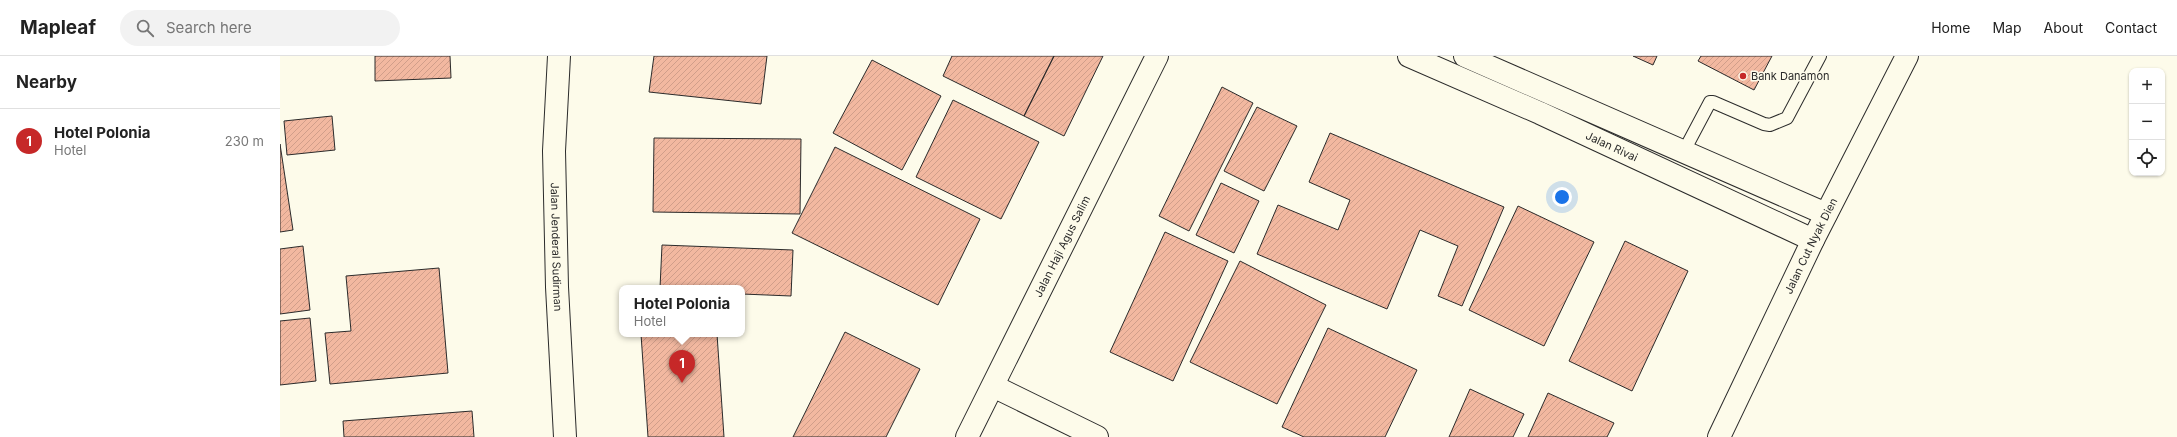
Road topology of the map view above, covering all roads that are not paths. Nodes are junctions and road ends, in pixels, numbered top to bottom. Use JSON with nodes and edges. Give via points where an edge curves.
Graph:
{"nodes":[{"id":1,"x":559,"y":56,"type":"edge"},
{"id":2,"x":1157,"y":56,"type":"edge"},
{"id":3,"x":1409,"y":56,"type":"edge"},
{"id":4,"x":1465,"y":56,"type":"edge"},
{"id":5,"x":1820,"y":56,"type":"edge"},
{"id":6,"x":1907,"y":56,"type":"edge"},
{"id":7,"x":1684,"y":151,"type":"junction"},
{"id":8,"x":1826,"y":214,"type":"junction"},
{"id":9,"x":1813,"y":240,"type":"junction"},
{"id":10,"x":993,"y":386,"type":"junction"},
{"id":11,"x":564,"y":437,"type":"edge"},
{"id":12,"x":967,"y":437,"type":"edge"},
{"id":13,"x":1097,"y":437,"type":"edge"},
{"id":14,"x":1719,"y":437,"type":"edge"}],
"edges":[{"from":1,"to":11,"type":"street","name":"Jalan Jenderal Sudirman","via":[[554,159]]},
{"from":2,"to":10,"type":"street","name":"Jalan Haji Agus Salim"},
{"from":3,"to":9,"type":"street","name":"Jalan Rivai","via":[[1540,113]]},
{"from":4,"to":7,"type":"street"},
{"from":5,"to":7,"type":"lane","via":[[1787,118],[1770,125],[1764,124],[1710,102]]},
{"from":6,"to":8,"type":"street","name":"Jalan Cut Nyak Dien"},
{"from":7,"to":8,"type":"street"},
{"from":8,"to":9,"type":"street","name":"Jalan Cut Nyak Dien"},
{"from":9,"to":14,"type":"street","name":"Jalan Cut Nyak Dien"},
{"from":10,"to":12,"type":"street","name":"Jalan Haji Agus Salim"},
{"from":10,"to":13,"type":"street"}]}
